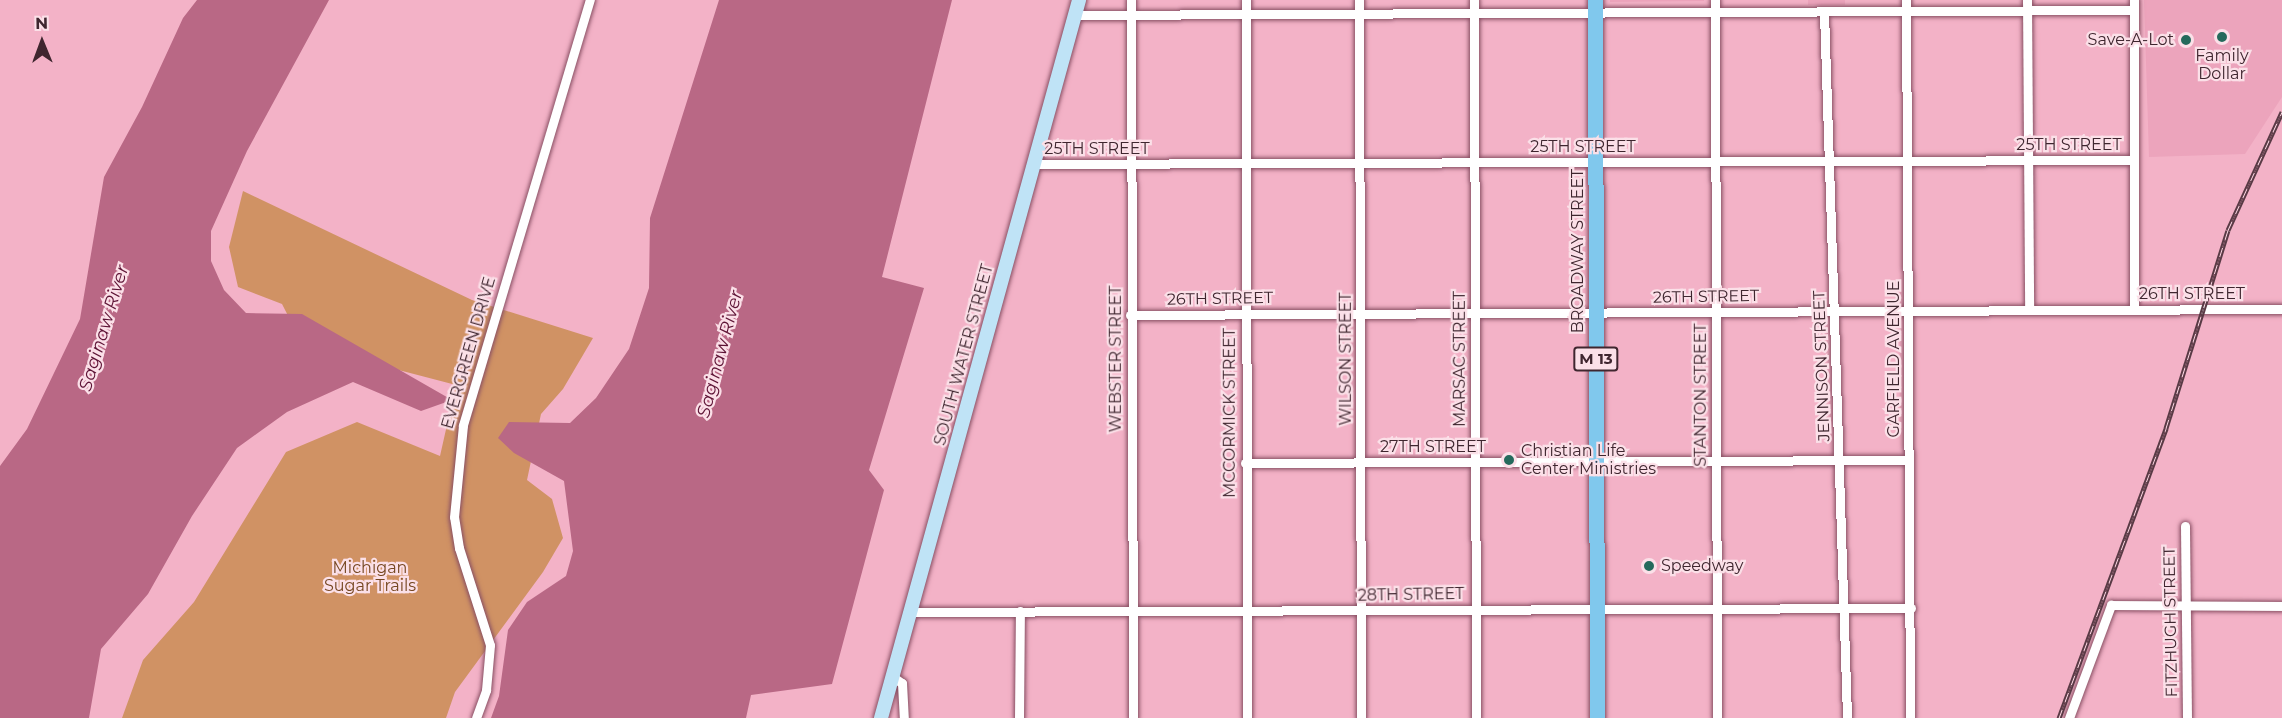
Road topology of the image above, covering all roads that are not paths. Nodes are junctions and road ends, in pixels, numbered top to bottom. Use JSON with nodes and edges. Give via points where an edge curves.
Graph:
{"nodes":[{"id":1,"x":590,"y":0,"type":"edge"},
{"id":2,"x":1079,"y":0,"type":"edge"},
{"id":3,"x":1131,"y":0,"type":"edge"},
{"id":4,"x":1246,"y":0,"type":"edge"},
{"id":5,"x":1359,"y":0,"type":"edge"},
{"id":6,"x":1474,"y":0,"type":"edge"},
{"id":7,"x":1715,"y":0,"type":"edge"},
{"id":8,"x":1906,"y":0,"type":"edge"},
{"id":9,"x":2027,"y":0,"type":"edge"},
{"id":10,"x":2134,"y":0,"type":"edge"},
{"id":11,"x":1595,"y":7,"type":"edge"},
{"id":12,"x":2134,"y":10,"type":"junction"},
{"id":13,"x":1906,"y":11,"type":"junction"},
{"id":14,"x":2027,"y":11,"type":"junction"},
{"id":15,"x":1715,"y":12,"type":"junction"},
{"id":16,"x":1824,"y":12,"type":"junction"},
{"id":17,"x":1474,"y":13,"type":"junction"},
{"id":18,"x":1245,"y":14,"type":"junction"},
{"id":19,"x":1359,"y":14,"type":"junction"},
{"id":20,"x":1075,"y":15,"type":"junction"},
{"id":21,"x":1130,"y":15,"type":"junction"},
{"id":22,"x":2028,"y":160,"type":"junction"},
{"id":23,"x":2134,"y":160,"type":"junction"},
{"id":24,"x":1716,"y":161,"type":"junction"},
{"id":25,"x":1829,"y":161,"type":"junction"},
{"id":26,"x":1909,"y":161,"type":"junction"},
{"id":27,"x":1360,"y":162,"type":"junction"},
{"id":28,"x":1474,"y":162,"type":"junction"},
{"id":29,"x":1245,"y":163,"type":"junction"},
{"id":30,"x":1595,"y":163,"type":"junction"},
{"id":31,"x":1033,"y":164,"type":"junction"},
{"id":32,"x":1130,"y":164,"type":"junction"},
{"id":33,"x":2029,"y":309,"type":"junction"},
{"id":34,"x":2134,"y":309,"type":"junction"},
{"id":35,"x":2282,"y":309,"type":"edge"},
{"id":36,"x":1834,"y":310,"type":"junction"},
{"id":37,"x":1909,"y":310,"type":"junction"},
{"id":38,"x":1715,"y":312,"type":"junction"},
{"id":39,"x":1245,"y":313,"type":"junction"},
{"id":40,"x":1475,"y":313,"type":"junction"},
{"id":41,"x":1596,"y":313,"type":"junction"},
{"id":42,"x":1360,"y":314,"type":"junction"},
{"id":43,"x":1130,"y":315,"type":"junction"},
{"id":44,"x":1840,"y":459,"type":"junction"},
{"id":45,"x":1717,"y":460,"type":"junction"},
{"id":46,"x":1909,"y":460,"type":"junction"},
{"id":47,"x":1597,"y":461,"type":"junction"},
{"id":48,"x":1361,"y":462,"type":"junction"},
{"id":49,"x":1476,"y":462,"type":"junction"},
{"id":50,"x":1245,"y":463,"type":"junction"},
{"id":51,"x":2185,"y":526,"type":"dead end"},
{"id":52,"x":2183,"y":606,"type":"junction"},
{"id":53,"x":2282,"y":606,"type":"edge"},
{"id":54,"x":1718,"y":607,"type":"junction"},
{"id":55,"x":1844,"y":608,"type":"junction"},
{"id":56,"x":1911,"y":608,"type":"junction"},
{"id":57,"x":1475,"y":609,"type":"junction"},
{"id":58,"x":1361,"y":610,"type":"junction"},
{"id":59,"x":1598,"y":610,"type":"junction"},
{"id":60,"x":1246,"y":611,"type":"junction"},
{"id":61,"x":911,"y":612,"type":"junction"},
{"id":62,"x":1020,"y":612,"type":"junction"},
{"id":63,"x":1133,"y":612,"type":"junction"},
{"id":64,"x":893,"y":677,"type":"junction"},
{"id":65,"x":476,"y":718,"type":"edge"},
{"id":66,"x":881,"y":718,"type":"edge"},
{"id":67,"x":904,"y":718,"type":"edge"},
{"id":68,"x":1019,"y":718,"type":"edge"},
{"id":69,"x":1133,"y":718,"type":"edge"},
{"id":70,"x":1247,"y":718,"type":"edge"},
{"id":71,"x":1361,"y":718,"type":"edge"},
{"id":72,"x":1476,"y":718,"type":"edge"},
{"id":73,"x":1597,"y":718,"type":"edge"},
{"id":74,"x":1717,"y":718,"type":"edge"},
{"id":75,"x":1847,"y":718,"type":"edge"},
{"id":76,"x":1910,"y":718,"type":"edge"},
{"id":77,"x":2069,"y":718,"type":"edge"},
{"id":78,"x":2187,"y":718,"type":"edge"}],
"edges":[{"from":1,"to":65,"type":"street","name":"EVERGREEN DRIVE","via":[[463,425],[454,517],[459,549],[490,645],[486,690]]},
{"from":2,"to":20,"type":"street","name":"SOUTH WATER STREET"},
{"from":3,"to":21,"type":"street","name":"WEBSTER STREET"},
{"from":4,"to":18,"type":"street","name":"MCCORMICK STREET"},
{"from":5,"to":19,"type":"street","name":"WILSON STREET"},
{"from":6,"to":17,"type":"street","name":"MARSAC STREET"},
{"from":7,"to":15,"type":"street","name":"STANTON STREET"},
{"from":8,"to":13,"type":"street","name":"GARFIELD AVENUE"},
{"from":9,"to":14,"type":"street"},
{"from":10,"to":12,"type":"street"},
{"from":11,"to":15,"type":"street"},
{"from":11,"to":17,"type":"street"},
{"from":11,"to":30,"type":"main road","name":"BROADWAY STREET","number":"M 13"},
{"from":12,"to":14,"type":"street"},
{"from":12,"to":23,"type":"street"},
{"from":13,"to":14,"type":"street"},
{"from":13,"to":16,"type":"street"},
{"from":13,"to":26,"type":"street","name":"GARFIELD AVENUE"},
{"from":14,"to":22,"type":"street"},
{"from":15,"to":16,"type":"street"},
{"from":15,"to":24,"type":"street","name":"STANTON STREET"},
{"from":16,"to":25,"type":"street","name":"JENNISON STREET"},
{"from":17,"to":19,"type":"street"},
{"from":17,"to":28,"type":"street","name":"MARSAC STREET"},
{"from":18,"to":19,"type":"street"},
{"from":18,"to":21,"type":"street"},
{"from":18,"to":29,"type":"street","name":"MCCORMICK STREET"},
{"from":19,"to":27,"type":"street","name":"WILSON STREET"},
{"from":20,"to":21,"type":"street"},
{"from":20,"to":31,"type":"street","name":"SOUTH WATER STREET"},
{"from":21,"to":32,"type":"street","name":"WEBSTER STREET"},
{"from":22,"to":23,"type":"street","name":"25TH STREET"},
{"from":22,"to":26,"type":"street","name":"25TH STREET"},
{"from":22,"to":33,"type":"street"},
{"from":23,"to":34,"type":"street"},
{"from":24,"to":25,"type":"street","name":"25TH STREET"},
{"from":24,"to":30,"type":"street","name":"25TH STREET"},
{"from":24,"to":38,"type":"street","name":"STANTON STREET"},
{"from":25,"to":26,"type":"street","name":"25TH STREET"},
{"from":25,"to":36,"type":"street","name":"JENNISON STREET"},
{"from":26,"to":37,"type":"street","name":"GARFIELD AVENUE"},
{"from":27,"to":28,"type":"street","name":"25TH STREET"},
{"from":27,"to":29,"type":"street","name":"25TH STREET"},
{"from":27,"to":42,"type":"street","name":"WILSON STREET"},
{"from":28,"to":30,"type":"street","name":"25TH STREET"},
{"from":28,"to":40,"type":"street","name":"MARSAC STREET"},
{"from":29,"to":32,"type":"street","name":"25TH STREET"},
{"from":29,"to":39,"type":"street","name":"MCCORMICK STREET"},
{"from":30,"to":41,"type":"main road","name":"BROADWAY STREET","number":"M 13"},
{"from":31,"to":32,"type":"street","name":"25TH STREET"},
{"from":31,"to":61,"type":"street","name":"SOUTH WATER STREET"},
{"from":32,"to":43,"type":"street","name":"WEBSTER STREET"},
{"from":33,"to":34,"type":"street","name":"26TH STREET"},
{"from":33,"to":37,"type":"street","name":"26TH STREET"},
{"from":34,"to":35,"type":"street","name":"26TH STREET"},
{"from":36,"to":37,"type":"street","name":"26TH STREET"},
{"from":36,"to":38,"type":"street","name":"26TH STREET"},
{"from":36,"to":44,"type":"street","name":"JENNISON STREET"},
{"from":37,"to":46,"type":"street","name":"GARFIELD AVENUE"},
{"from":38,"to":41,"type":"street","name":"26TH STREET"},
{"from":38,"to":45,"type":"street","name":"STANTON STREET"},
{"from":39,"to":42,"type":"street","name":"26TH STREET"},
{"from":39,"to":43,"type":"street","name":"26TH STREET"},
{"from":39,"to":50,"type":"street","name":"MCCORMICK STREET"},
{"from":40,"to":41,"type":"street","name":"26TH STREET"},
{"from":40,"to":42,"type":"street","name":"26TH STREET"},
{"from":40,"to":49,"type":"street","name":"MARSAC STREET"},
{"from":41,"to":47,"type":"main road","name":"BROADWAY STREET","number":"M 13"},
{"from":42,"to":48,"type":"street","name":"WILSON STREET"},
{"from":43,"to":63,"type":"street","name":"WEBSTER STREET"},
{"from":44,"to":45,"type":"street","name":"27TH STREET"},
{"from":44,"to":46,"type":"street","name":"27TH STREET"},
{"from":44,"to":55,"type":"street","name":"JENNISON STREET"},
{"from":45,"to":47,"type":"street","name":"27TH STREET"},
{"from":45,"to":54,"type":"street","name":"STANTON STREET"},
{"from":46,"to":56,"type":"street","name":"GARFIELD AVENUE"},
{"from":47,"to":49,"type":"street","name":"27TH STREET"},
{"from":47,"to":59,"type":"main road","name":"BROADWAY STREET","number":"M 13"},
{"from":48,"to":49,"type":"street","name":"27TH STREET"},
{"from":48,"to":50,"type":"street","name":"27TH STREET"},
{"from":48,"to":58,"type":"street","name":"WILSON STREET"},
{"from":49,"to":57,"type":"street","name":"MARSAC STREET"},
{"from":50,"to":60,"type":"street","name":"MCCORMICK STREET"},
{"from":51,"to":52,"type":"street","name":"FITZHUGH STREET"},
{"from":52,"to":53,"type":"street"},
{"from":52,"to":77,"type":"street","via":[[2111,605]]},
{"from":52,"to":78,"type":"street","name":"FITZHUGH STREET"},
{"from":54,"to":55,"type":"street","name":"28TH STREET"},
{"from":54,"to":59,"type":"street","name":"28TH STREET"},
{"from":54,"to":74,"type":"street","name":"STANTON STREET"},
{"from":55,"to":56,"type":"street","name":"28TH STREET"},
{"from":55,"to":75,"type":"street","name":"JENNISON STREET"},
{"from":56,"to":76,"type":"street","name":"GARFIELD AVENUE"},
{"from":57,"to":58,"type":"street","name":"28TH STREET"},
{"from":57,"to":59,"type":"street","name":"28TH STREET"},
{"from":57,"to":72,"type":"street","name":"MARSAC STREET"},
{"from":58,"to":60,"type":"street","name":"28TH STREET"},
{"from":58,"to":71,"type":"street","name":"WILSON STREET"},
{"from":59,"to":73,"type":"main road","name":"BROADWAY STREET","number":"M 13"},
{"from":60,"to":63,"type":"street","name":"28TH STREET"},
{"from":60,"to":70,"type":"street","name":"MCCORMICK STREET"},
{"from":61,"to":62,"type":"street","name":"28TH STREET"},
{"from":61,"to":64,"type":"street","name":"SOUTH WATER STREET"},
{"from":62,"to":63,"type":"street","name":"28TH STREET"},
{"from":62,"to":68,"type":"street"},
{"from":63,"to":69,"type":"street","name":"WEBSTER STREET"},
{"from":64,"to":66,"type":"street","name":"SOUTH WATER STREET"},
{"from":64,"to":67,"type":"street","via":[[902,683]]}]}
